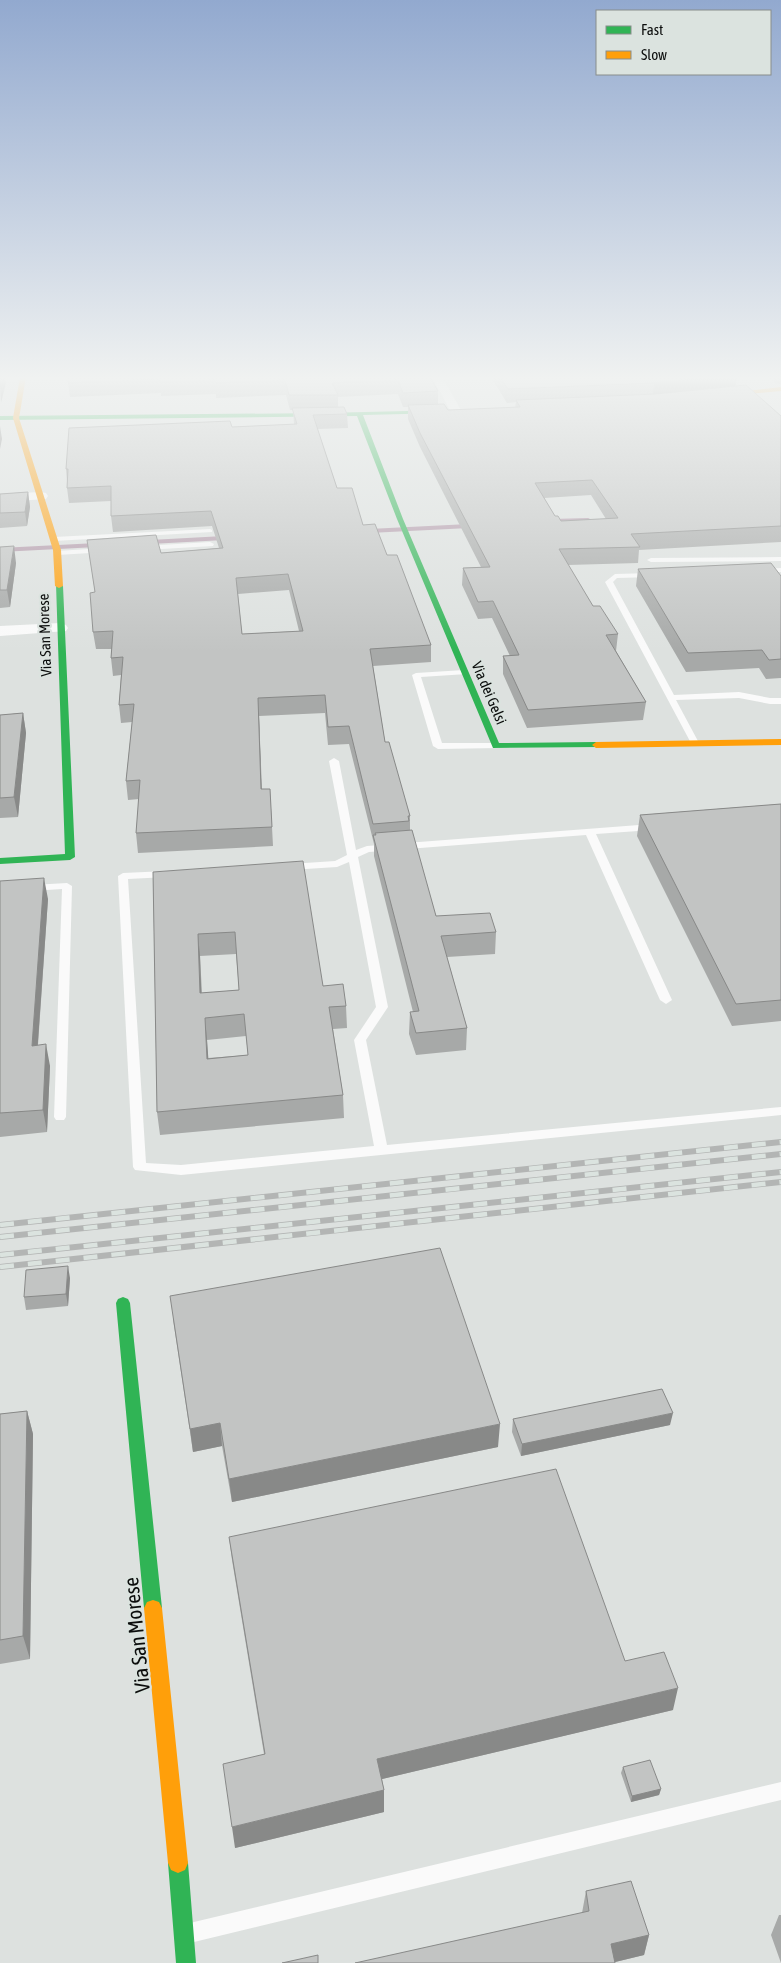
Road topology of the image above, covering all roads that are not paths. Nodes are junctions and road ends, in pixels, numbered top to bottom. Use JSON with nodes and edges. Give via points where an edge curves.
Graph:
{"nodes":[{"id":1,"x":32,"y":469,"type":"edge"},
{"id":2,"x":380,"y":469,"type":"edge"},
{"id":3,"x":41,"y":496,"type":"junction"},
{"id":4,"x":0,"y":498,"type":"edge"},
{"id":5,"x":210,"y":531,"type":"edge"},
{"id":6,"x":210,"y":544,"type":"dead end"},
{"id":7,"x":55,"y":546,"type":"junction"},
{"id":8,"x":134,"y":548,"type":"edge"},
{"id":9,"x":114,"y":550,"type":"edge"},
{"id":10,"x":781,"y":559,"type":"edge"},
{"id":11,"x":651,"y":560,"type":"dead end"},
{"id":12,"x":781,"y":570,"type":"edge"},
{"id":13,"x":747,"y":571,"type":"edge"},
{"id":14,"x":662,"y":574,"type":"edge"},
{"id":15,"x":60,"y":628,"type":"junction"},
{"id":16,"x":0,"y":632,"type":"edge"},
{"id":17,"x":464,"y":672,"type":"junction"},
{"id":18,"x":671,"y":698,"type":"junction"},
{"id":19,"x":781,"y":701,"type":"edge"},
{"id":20,"x":781,"y":742,"type":"edge"},
{"id":21,"x":695,"y":743,"type":"junction"},
{"id":22,"x":496,"y":746,"type":"junction"},
{"id":23,"x":334,"y":761,"type":"dead end"},
{"id":24,"x":666,"y":826,"type":"edge"},
{"id":25,"x":590,"y":832,"type":"junction"},
{"id":26,"x":353,"y":857,"type":"junction"},
{"id":27,"x":0,"y":861,"type":"edge"},
{"id":28,"x":278,"y":868,"type":"edge"},
{"id":29,"x":181,"y":873,"type":"edge"},
{"id":30,"x":19,"y":889,"type":"edge"},
{"id":31,"x":666,"y":1000,"type":"dead end"},
{"id":32,"x":781,"y":1111,"type":"edge"},
{"id":33,"x":60,"y":1117,"type":"dead end"},
{"id":34,"x":381,"y":1150,"type":"junction"},
{"id":35,"x":123,"y":1303,"type":"dead end"},
{"id":36,"x":781,"y":1791,"type":"edge"},
{"id":37,"x":185,"y":1934,"type":"junction"},
{"id":38,"x":186,"y":1963,"type":"edge"}],
"edges":[{"from":1,"to":3,"type":"street","name":"Via San Morese"},
{"from":2,"to":17,"type":"street","name":"Via dei Gelsi"},
{"from":3,"to":4,"type":"street"},
{"from":3,"to":7,"type":"street","name":"Via San Morese"},
{"from":5,"to":7,"type":"lane"},
{"from":6,"to":8,"type":"lane"},
{"from":7,"to":9,"type":"lane"},
{"from":7,"to":15,"type":"street","name":"Via San Morese"},
{"from":10,"to":11,"type":"lane"},
{"from":12,"to":13,"type":"lane"},
{"from":14,"to":18,"type":"lane","via":[[615,576],[609,582]]},
{"from":15,"to":16,"type":"street"},
{"from":15,"to":27,"type":"street","name":"Via San Morese","via":[[70,857]]},
{"from":17,"to":22,"type":"street","name":"Via dei Gelsi"},
{"from":17,"to":22,"type":"lane","via":[[416,674],[438,746]]},
{"from":18,"to":19,"type":"lane","via":[[739,695]]},
{"from":18,"to":21,"type":"lane"},
{"from":20,"to":21,"type":"street","name":"Via dei Gelsi"},
{"from":21,"to":22,"type":"street","name":"Via dei Gelsi"},
{"from":23,"to":26,"type":"lane"},
{"from":24,"to":25,"type":"lane"},
{"from":25,"to":26,"type":"lane","via":[[367,849]]},
{"from":25,"to":31,"type":"lane"},
{"from":26,"to":28,"type":"lane","via":[[337,864]]},
{"from":26,"to":34,"type":"lane","via":[[382,1007],[360,1040]]},
{"from":29,"to":34,"type":"lane","via":[[123,876],[140,1167],[181,1170]]},
{"from":30,"to":33,"type":"lane","via":[[67,886]]},
{"from":32,"to":34,"type":"lane"},
{"from":35,"to":37,"type":"street","name":"Via San Morese"},
{"from":36,"to":37,"type":"lane"},
{"from":37,"to":38,"type":"street","name":"Via San Morese"}]}
